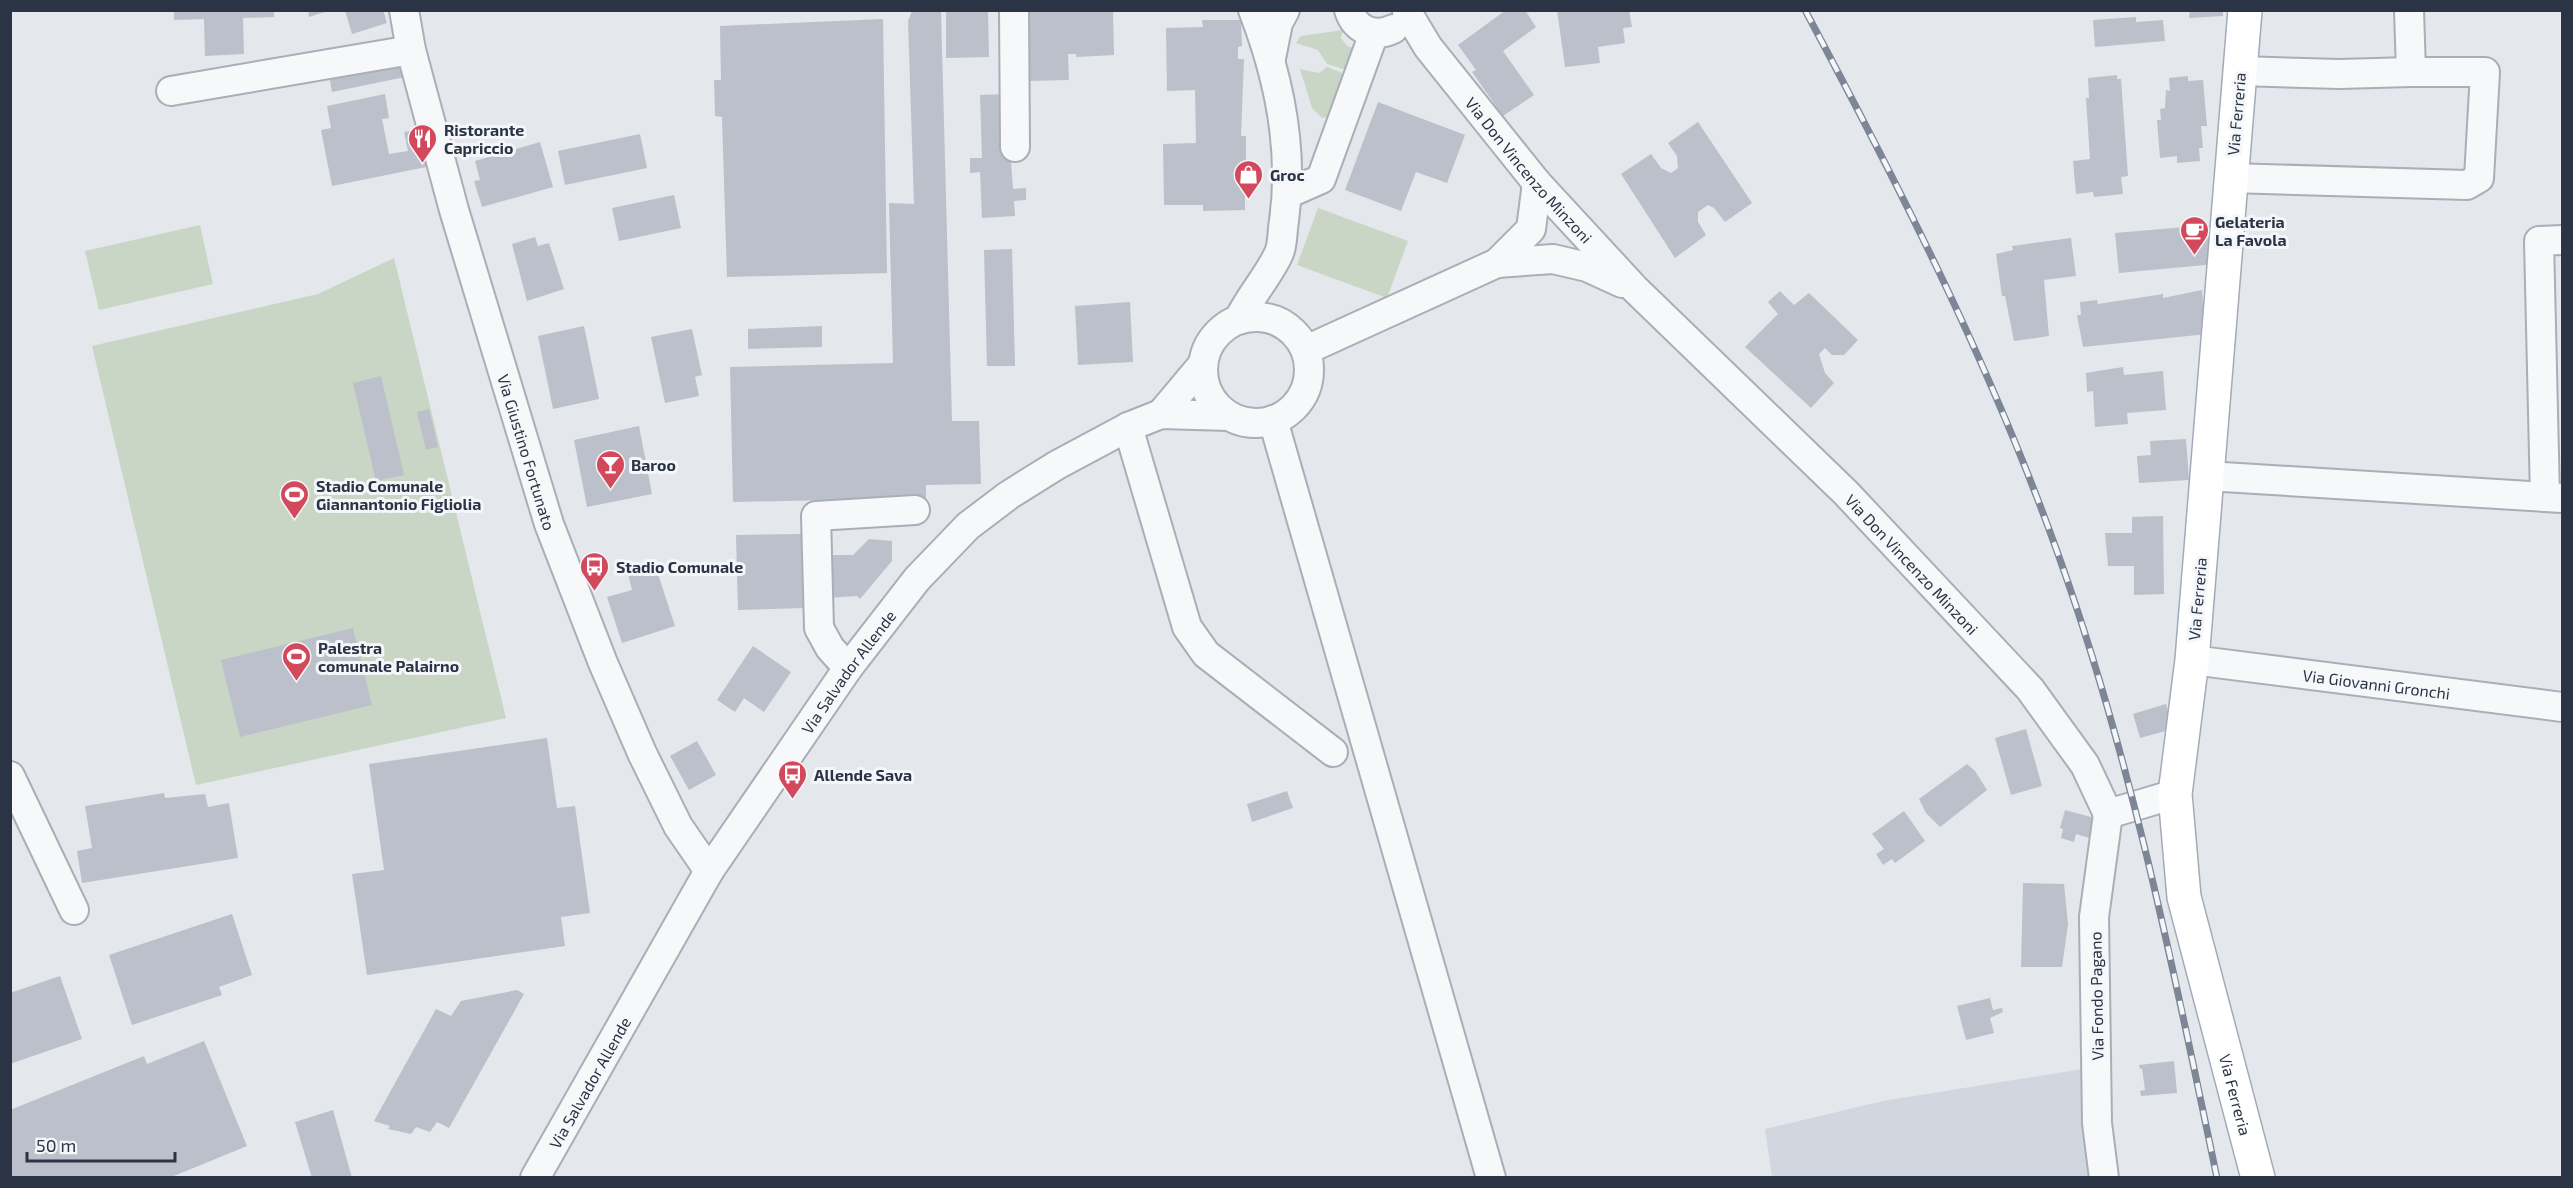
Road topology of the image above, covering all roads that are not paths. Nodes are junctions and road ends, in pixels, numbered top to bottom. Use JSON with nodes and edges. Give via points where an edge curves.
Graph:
{"nodes":[{"id":1,"x":404,"y":10,"type":"edge"},
{"id":2,"x":1014,"y":10,"type":"edge"},
{"id":3,"x":1253,"y":10,"type":"edge"},
{"id":4,"x":1285,"y":10,"type":"edge"},
{"id":5,"x":1349,"y":10,"type":"edge"},
{"id":6,"x":2245,"y":10,"type":"edge"},
{"id":7,"x":2409,"y":10,"type":"edge"},
{"id":8,"x":1395,"y":21,"type":"edge"},
{"id":9,"x":411,"y":50,"type":"junction"},
{"id":10,"x":1271,"y":58,"type":"junction"},
{"id":11,"x":2240,"y":71,"type":"junction"},
{"id":12,"x":2411,"y":72,"type":"junction"},
{"id":13,"x":171,"y":91,"type":"dead end"},
{"id":14,"x":1015,"y":147,"type":"dead end"},
{"id":15,"x":2231,"y":178,"type":"junction"},
{"id":16,"x":1537,"y":183,"type":"junction"},
{"id":17,"x":1287,"y":194,"type":"junction"},
{"id":18,"x":2562,"y":240,"type":"edge"},
{"id":19,"x":1497,"y":263,"type":"junction"},
{"id":20,"x":1635,"y":289,"type":"junction"},
{"id":21,"x":1239,"y":320,"type":"junction"},
{"id":22,"x":1306,"y":350,"type":"junction"},
{"id":23,"x":1203,"y":364,"type":"junction"},
{"id":24,"x":1161,"y":414,"type":"junction"},
{"id":25,"x":1229,"y":416,"type":"junction"},
{"id":26,"x":1273,"y":420,"type":"junction"},
{"id":27,"x":1128,"y":427,"type":"junction"},
{"id":28,"x":2207,"y":477,"type":"junction"},
{"id":29,"x":2554,"y":497,"type":"edge"},
{"id":30,"x":915,"y":510,"type":"dead end"},
{"id":31,"x":2192,"y":660,"type":"junction"},
{"id":32,"x":848,"y":668,"type":"junction"},
{"id":33,"x":2562,"y":706,"type":"edge"},
{"id":34,"x":1333,"y":752,"type":"dead end"},
{"id":35,"x":10,"y":776,"type":"edge"},
{"id":36,"x":2175,"y":794,"type":"junction"},
{"id":37,"x":2108,"y":814,"type":"junction"},
{"id":38,"x":709,"y":871,"type":"junction"},
{"id":39,"x":74,"y":910,"type":"dead end"},
{"id":40,"x":536,"y":1178,"type":"edge"},
{"id":41,"x":1491,"y":1178,"type":"edge"},
{"id":42,"x":2104,"y":1178,"type":"edge"},
{"id":43,"x":2258,"y":1178,"type":"edge"}],
"edges":[{"from":1,"to":9,"type":"street","name":"Via Giustino Fortunato"},
{"from":2,"to":14,"type":"street"},
{"from":3,"to":10,"type":"street"},
{"from":4,"to":10,"type":"street","via":[[1278,23]]},
{"from":5,"to":8,"type":"street","name":"Via Don Vincenzo Minzoni","via":[[1357,24]]},
{"from":6,"to":11,"type":"main road","name":"Via Ferreria"},
{"from":7,"to":12,"type":"street"},
{"from":8,"to":16,"type":"street","name":"Via Don Vincenzo Minzoni","via":[[1428,47]]},
{"from":8,"to":17,"type":"street","via":[[1321,179]]},
{"from":9,"to":13,"type":"street"},
{"from":9,"to":38,"type":"street","name":"Via Giustino Fortunato","via":[[476,289],[549,524],[642,753],[678,826]]},
{"from":10,"to":17,"type":"street","via":[[1280,96]]},
{"from":11,"to":12,"type":"street"},
{"from":11,"to":15,"type":"main road","name":"Via Ferreria"},
{"from":12,"to":15,"type":"street","via":[[2485,72],[2479,178],[2467,185]]},
{"from":15,"to":28,"type":"main road","name":"Via Ferreria"},
{"from":16,"to":19,"type":"street","via":[[1531,229]]},
{"from":16,"to":20,"type":"street","name":"Via Don Vincenzo Minzoni"},
{"from":17,"to":21,"type":"street","via":[[1280,252]]},
{"from":18,"to":29,"type":"street","via":[[2539,241]]},
{"from":19,"to":20,"type":"street","name":"Via Don Vincenzo Minzoni","via":[[1553,259],[1587,267]]},
{"from":19,"to":22,"type":"street"},
{"from":20,"to":37,"type":"street","name":"Via Don Vincenzo Minzoni","via":[[1846,493],[2030,689],[2085,765]]},
{"from":21,"to":22,"type":"street","via":[[1255,317],[1286,325]]},
{"from":21,"to":23,"type":"street","via":[[1214,336]]},
{"from":22,"to":26,"type":"street","via":[[1308,384],[1300,400]]},
{"from":23,"to":24,"type":"street","name":"Via Salvador Allende"},
{"from":23,"to":25,"type":"street","via":[[1208,394]]},
{"from":24,"to":25,"type":"street","name":"Via Salvador Allende"},
{"from":24,"to":27,"type":"street","name":"Via Salvador Allende"},
{"from":25,"to":26,"type":"street","via":[[1258,423]]},
{"from":26,"to":41,"type":"street"},
{"from":27,"to":32,"type":"street","name":"Via Salvador Allende","via":[[1056,465],[968,526],[917,579]]},
{"from":27,"to":34,"type":"street","via":[[1187,627],[1206,654]]},
{"from":28,"to":29,"type":"street"},
{"from":28,"to":31,"type":"main road","name":"Via Ferreria"},
{"from":30,"to":32,"type":"street","via":[[816,516],[819,628]]},
{"from":31,"to":33,"type":"street","name":"Via Giovanni Gronchi"},
{"from":31,"to":36,"type":"main road","name":"Via Ferreria"},
{"from":32,"to":38,"type":"street","name":"Via Salvador Allende"},
{"from":35,"to":39,"type":"street"},
{"from":36,"to":37,"type":"street"},
{"from":36,"to":43,"type":"main road","name":"Via Ferreria","via":[[2184,897]]},
{"from":37,"to":42,"type":"street","name":"Via Fondo Pagano","via":[[2094,917],[2097,1123]]},
{"from":38,"to":40,"type":"street","name":"Via Salvador Allende"}]}
